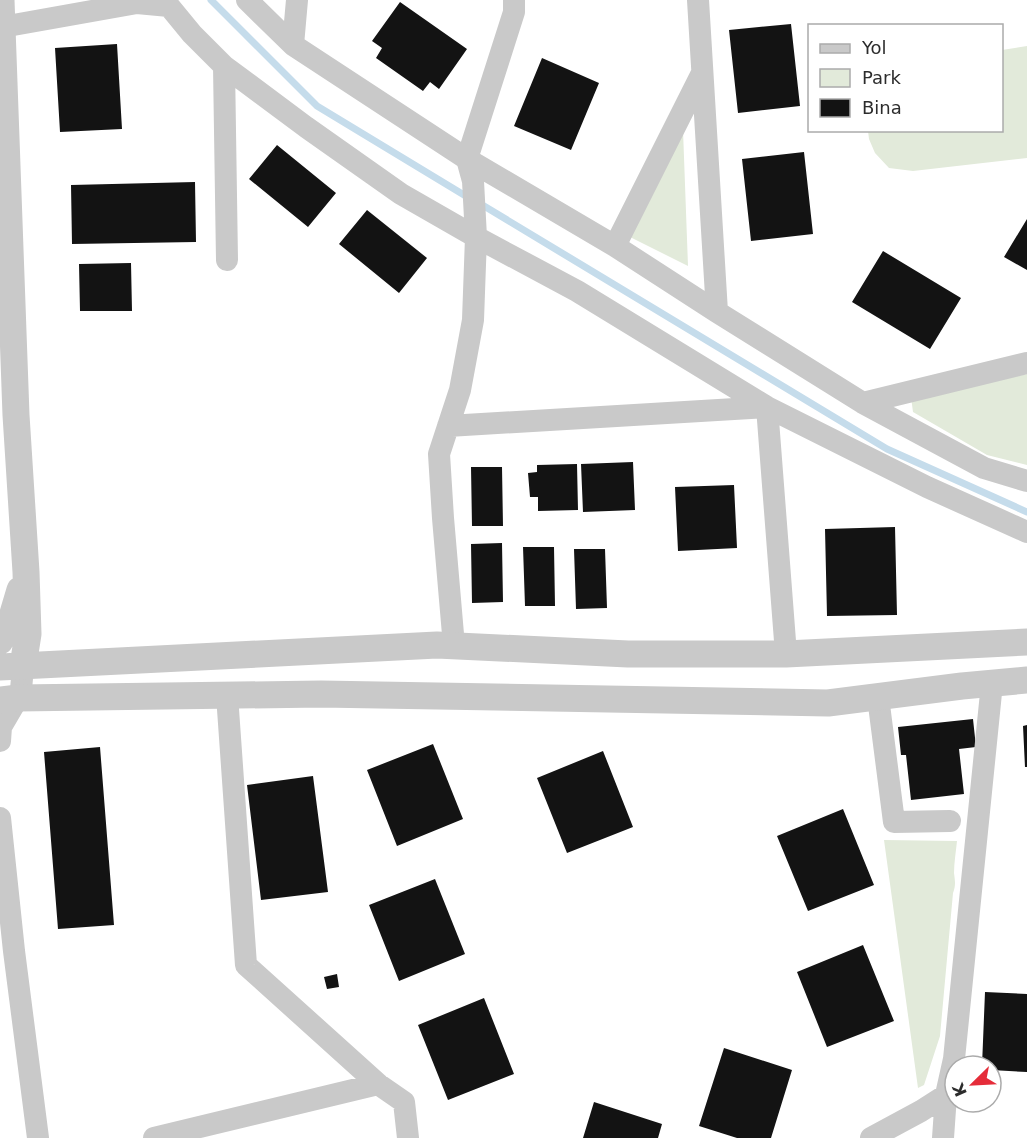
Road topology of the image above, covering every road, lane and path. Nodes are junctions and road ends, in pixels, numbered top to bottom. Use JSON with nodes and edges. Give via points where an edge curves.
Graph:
{"nodes":[{"id":1,"x":247,"y":0,"type":"edge"},
{"id":2,"x":297,"y":0,"type":"edge"},
{"id":3,"x":514,"y":0,"type":"edge"},
{"id":4,"x":698,"y":0,"type":"edge"},
{"id":5,"x":1,"y":13,"type":"edge"},
{"id":6,"x":293,"y":45,"type":"junction"},
{"id":7,"x":224,"y":66,"type":"junction"},
{"id":8,"x":702,"y":73,"type":"junction"},
{"id":9,"x":466,"y":159,"type":"junction"},
{"id":10,"x":476,"y":237,"type":"junction"},
{"id":11,"x":615,"y":246,"type":"junction"},
{"id":12,"x":227,"y":260,"type":"dead end"},
{"id":13,"x":717,"y":312,"type":"junction"},
{"id":14,"x":1027,"y":363,"type":"edge"},
{"id":15,"x":863,"y":403,"type":"junction"},
{"id":16,"x":767,"y":407,"type":"junction"},
{"id":17,"x":8,"y":416,"type":"edge"},
{"id":18,"x":448,"y":426,"type":"junction"},
{"id":19,"x":1027,"y":481,"type":"edge"},
{"id":20,"x":1027,"y":531,"type":"edge"},
{"id":21,"x":26,"y":572,"type":"junction"},
{"id":22,"x":0,"y":641,"type":"edge"},
{"id":23,"x":1027,"y":642,"type":"edge"},
{"id":24,"x":454,"y":646,"type":"junction"},
{"id":25,"x":786,"y":654,"type":"junction"},
{"id":26,"x":12,"y":666,"type":"edge"},
{"id":27,"x":1027,"y":680,"type":"edge"},
{"id":28,"x":992,"y":683,"type":"junction"},
{"id":29,"x":227,"y":695,"type":"junction"},
{"id":30,"x":878,"y":696,"type":"junction"},
{"id":31,"x":9,"y":699,"type":"edge"},
{"id":32,"x":0,"y":741,"type":"edge"},
{"id":33,"x":0,"y":818,"type":"edge"},
{"id":34,"x":950,"y":821,"type":"dead end"},
{"id":35,"x":7,"y":954,"type":"edge"},
{"id":36,"x":955,"y":1054,"type":"edge"},
{"id":37,"x":378,"y":1084,"type":"junction"},
{"id":38,"x":943,"y":1097,"type":"edge"},
{"id":39,"x":945,"y":1114,"type":"edge"},
{"id":40,"x":38,"y":1138,"type":"edge"},
{"id":41,"x":154,"y":1138,"type":"edge"},
{"id":42,"x":408,"y":1138,"type":"edge"},
{"id":43,"x":871,"y":1138,"type":"edge"},
{"id":44,"x":943,"y":1138,"type":"edge"}],
"edges":[{"from":1,"to":6,"type":"street"},
{"from":2,"to":6,"type":"street"},
{"from":3,"to":9,"type":"street","via":[[514,12]]},
{"from":4,"to":8,"type":"street"},
{"from":5,"to":7,"type":"street","via":[[137,3],[169,6]]},
{"from":5,"to":17,"type":"street"},
{"from":6,"to":9,"type":"street"},
{"from":7,"to":10,"type":"street","via":[[401,194]]},
{"from":7,"to":12,"type":"street"},
{"from":8,"to":11,"type":"street"},
{"from":8,"to":13,"type":"street"},
{"from":9,"to":10,"type":"street","via":[[473,181]]},
{"from":9,"to":11,"type":"street"},
{"from":10,"to":16,"type":"street","via":[[577,291]]},
{"from":10,"to":18,"type":"street","via":[[473,320],[460,390]]},
{"from":11,"to":13,"type":"street"},
{"from":13,"to":15,"type":"street"},
{"from":14,"to":15,"type":"street"},
{"from":15,"to":19,"type":"street","via":[[984,468]]},
{"from":16,"to":18,"type":"street"},
{"from":16,"to":20,"type":"street","via":[[927,487]]},
{"from":16,"to":25,"type":"street"},
{"from":17,"to":21,"type":"street"},
{"from":18,"to":24,"type":"street","via":[[439,454]]},
{"from":21,"to":22,"type":"street"},
{"from":21,"to":26,"type":"street","via":[[28,634]]},
{"from":23,"to":25,"type":"street"},
{"from":24,"to":25,"type":"street","via":[[628,654]]},
{"from":24,"to":26,"type":"street"},
{"from":26,"to":31,"type":"street","via":[[21,690]]},
{"from":27,"to":28,"type":"street"},
{"from":28,"to":30,"type":"street"},
{"from":28,"to":36,"type":"street"},
{"from":29,"to":30,"type":"street","via":[[828,703]]},
{"from":29,"to":31,"type":"street"},
{"from":29,"to":37,"type":"street","via":[[246,965]]},
{"from":30,"to":34,"type":"street","via":[[894,822]]},
{"from":31,"to":32,"type":"street"},
{"from":33,"to":35,"type":"street"},
{"from":35,"to":40,"type":"street"},
{"from":37,"to":41,"type":"street"},
{"from":37,"to":42,"type":"street","via":[[404,1102]]},
{"from":38,"to":43,"type":"street"},
{"from":39,"to":44,"type":"street"}]}
